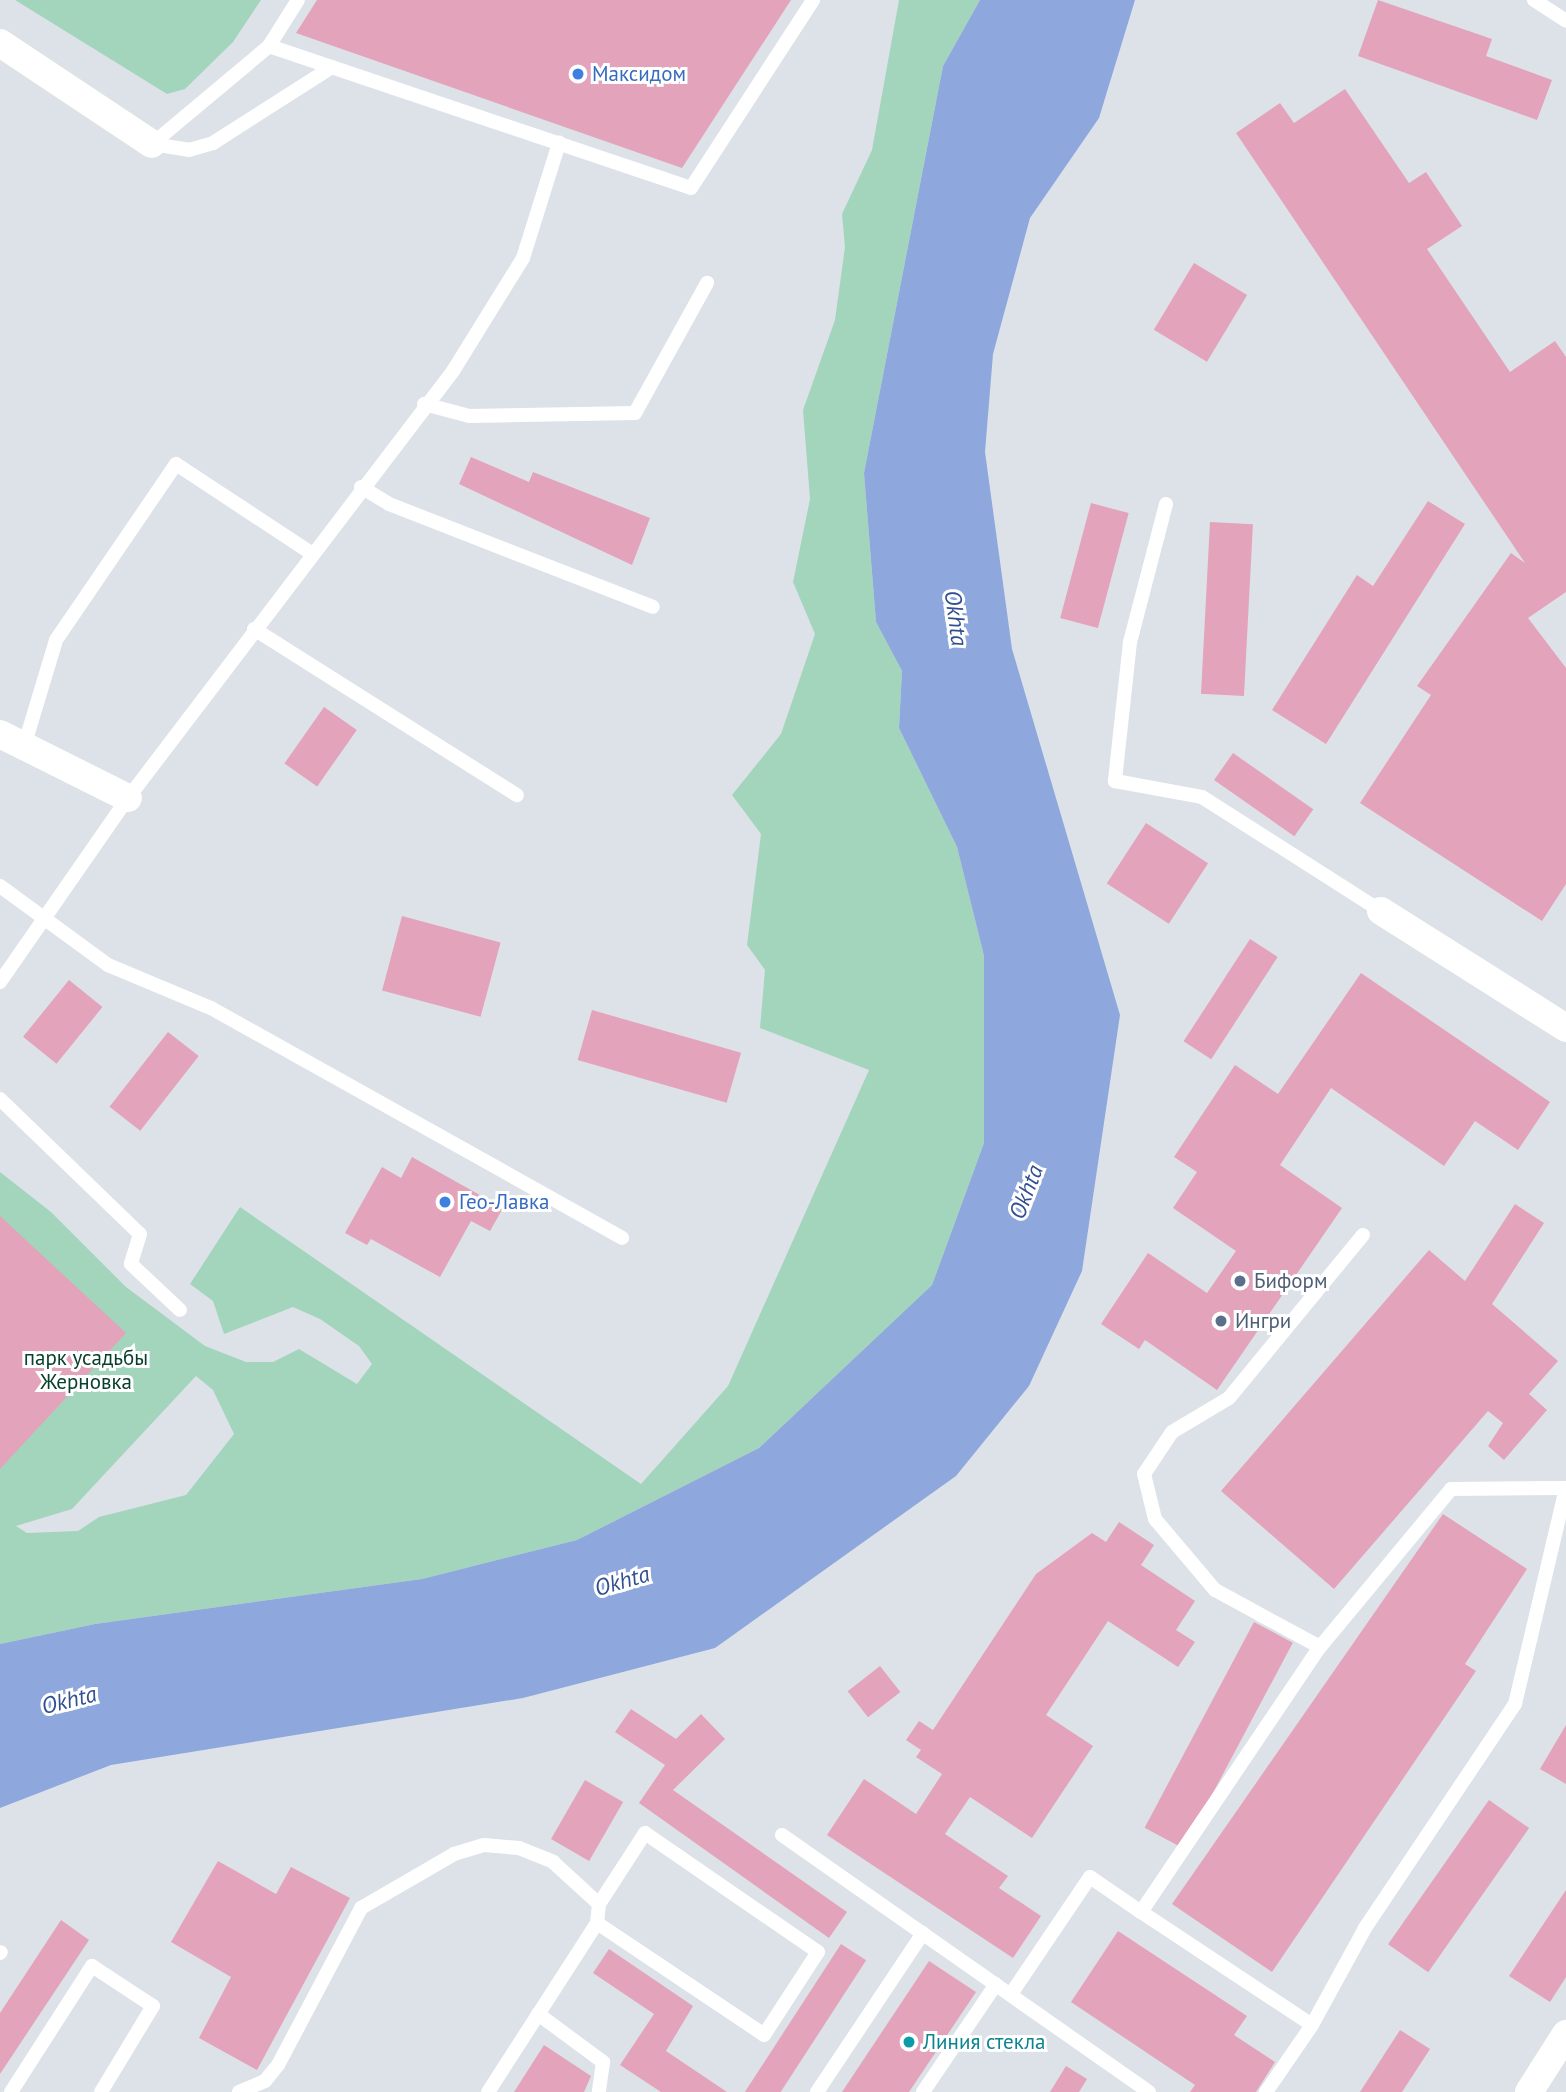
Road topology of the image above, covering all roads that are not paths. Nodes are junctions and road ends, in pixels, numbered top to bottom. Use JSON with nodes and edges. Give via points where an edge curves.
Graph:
{"nodes":[{"id":1,"x":298,"y":0,"type":"edge"},
{"id":2,"x":813,"y":0,"type":"edge"},
{"id":3,"x":1534,"y":0,"type":"edge"},
{"id":4,"x":1566,"y":21,"type":"edge"},
{"id":5,"x":0,"y":43,"type":"edge"},
{"id":6,"x":269,"y":46,"type":"junction"},
{"id":7,"x":332,"y":67,"type":"junction"},
{"id":8,"x":559,"y":143,"type":"junction"},
{"id":9,"x":152,"y":144,"type":"junction"},
{"id":10,"x":707,"y":283,"type":"dead end"},
{"id":11,"x":424,"y":404,"type":"junction"},
{"id":12,"x":361,"y":487,"type":"junction"},
{"id":13,"x":1166,"y":504,"type":"dead end"},
{"id":14,"x":311,"y":553,"type":"junction"},
{"id":15,"x":653,"y":607,"type":"dead end"},
{"id":16,"x":254,"y":629,"type":"junction"},
{"id":17,"x":13,"y":738,"type":"edge"},
{"id":18,"x":517,"y":795,"type":"dead end"},
{"id":19,"x":128,"y":798,"type":"junction"},
{"id":20,"x":0,"y":886,"type":"edge"},
{"id":21,"x":1381,"y":911,"type":"joint"},
{"id":22,"x":46,"y":916,"type":"junction"},
{"id":23,"x":0,"y":982,"type":"edge"},
{"id":24,"x":1566,"y":1028,"type":"edge"},
{"id":25,"x":0,"y":1099,"type":"edge"},
{"id":26,"x":1363,"y":1235,"type":"dead end"},
{"id":27,"x":622,"y":1238,"type":"dead end"},
{"id":28,"x":180,"y":1310,"type":"dead end"},
{"id":29,"x":1566,"y":1488,"type":"edge"},
{"id":30,"x":1320,"y":1647,"type":"junction"},
{"id":31,"x":782,"y":1835,"type":"dead end"},
{"id":32,"x":599,"y":1903,"type":"junction"},
{"id":33,"x":1142,"y":1912,"type":"junction"},
{"id":34,"x":597,"y":1923,"type":"junction"},
{"id":35,"x":923,"y":1933,"type":"junction"},
{"id":36,"x":996,"y":1984,"type":"junction"},
{"id":37,"x":1011,"y":1994,"type":"junction"},
{"id":38,"x":538,"y":2014,"type":"junction"},
{"id":39,"x":1312,"y":2025,"type":"junction"},
{"id":40,"x":1566,"y":2034,"type":"edge"},
{"id":41,"x":12,"y":2092,"type":"edge"},
{"id":42,"x":101,"y":2092,"type":"edge"},
{"id":43,"x":239,"y":2092,"type":"edge"},
{"id":44,"x":488,"y":2092,"type":"edge"},
{"id":45,"x":598,"y":2092,"type":"edge"},
{"id":46,"x":817,"y":2092,"type":"edge"},
{"id":47,"x":923,"y":2092,"type":"edge"},
{"id":48,"x":1149,"y":2092,"type":"edge"},
{"id":49,"x":1266,"y":2092,"type":"edge"},
{"id":50,"x":1529,"y":2092,"type":"edge"}],
"edges":[{"from":1,"to":6,"type":"lane"},
{"from":2,"to":8,"type":"lane","via":[[691,188]]},
{"from":3,"to":4,"type":"lane"},
{"from":5,"to":9,"type":"street"},
{"from":6,"to":7,"type":"lane"},
{"from":6,"to":9,"type":"lane"},
{"from":7,"to":8,"type":"lane"},
{"from":7,"to":9,"type":"lane","via":[[213,143],[189,150]]},
{"from":8,"to":11,"type":"lane","via":[[523,258],[453,371]]},
{"from":10,"to":11,"type":"lane","via":[[635,413],[469,416]]},
{"from":11,"to":12,"type":"lane"},
{"from":12,"to":14,"type":"lane"},
{"from":12,"to":15,"type":"lane","via":[[389,503]]},
{"from":13,"to":21,"type":"lane","via":[[1130,642],[1115,781],[1202,797]]},
{"from":14,"to":16,"type":"lane"},
{"from":14,"to":17,"type":"lane","via":[[176,464],[56,640]]},
{"from":16,"to":18,"type":"lane"},
{"from":16,"to":19,"type":"lane"},
{"from":17,"to":19,"type":"street"},
{"from":19,"to":22,"type":"lane"},
{"from":20,"to":22,"type":"lane"},
{"from":21,"to":24,"type":"street"},
{"from":22,"to":23,"type":"lane"},
{"from":22,"to":27,"type":"lane","via":[[108,965],[211,1008]]},
{"from":25,"to":28,"type":"lane","via":[[140,1234],[131,1264]]},
{"from":26,"to":30,"type":"lane","via":[[1229,1398],[1172,1432],[1144,1474],[1154,1519],[1215,1590]]},
{"from":29,"to":30,"type":"lane","via":[[1451,1489]]},
{"from":29,"to":39,"type":"lane","via":[[1515,1704],[1365,1928]]},
{"from":30,"to":33,"type":"lane"},
{"from":31,"to":35,"type":"lane"},
{"from":32,"to":34,"type":"lane"},
{"from":32,"to":34,"type":"lane","via":[[645,1833],[818,1952],[764,2035]]},
{"from":32,"to":43,"type":"lane","via":[[583,1882],[519,1848],[484,1845],[454,1854],[361,1908],[278,2065],[265,2081]]},
{"from":33,"to":37,"type":"lane","via":[[1090,1877]]},
{"from":33,"to":39,"type":"lane"},
{"from":34,"to":38,"type":"lane"},
{"from":35,"to":36,"type":"lane"},
{"from":35,"to":46,"type":"lane"},
{"from":36,"to":37,"type":"lane"},
{"from":36,"to":47,"type":"lane"},
{"from":37,"to":48,"type":"lane"},
{"from":38,"to":44,"type":"lane"},
{"from":38,"to":45,"type":"lane","via":[[603,2062]]},
{"from":39,"to":49,"type":"lane"},
{"from":40,"to":50,"type":"street"},
{"from":41,"to":42,"type":"lane","via":[[92,1966],[153,2006]]}]}
